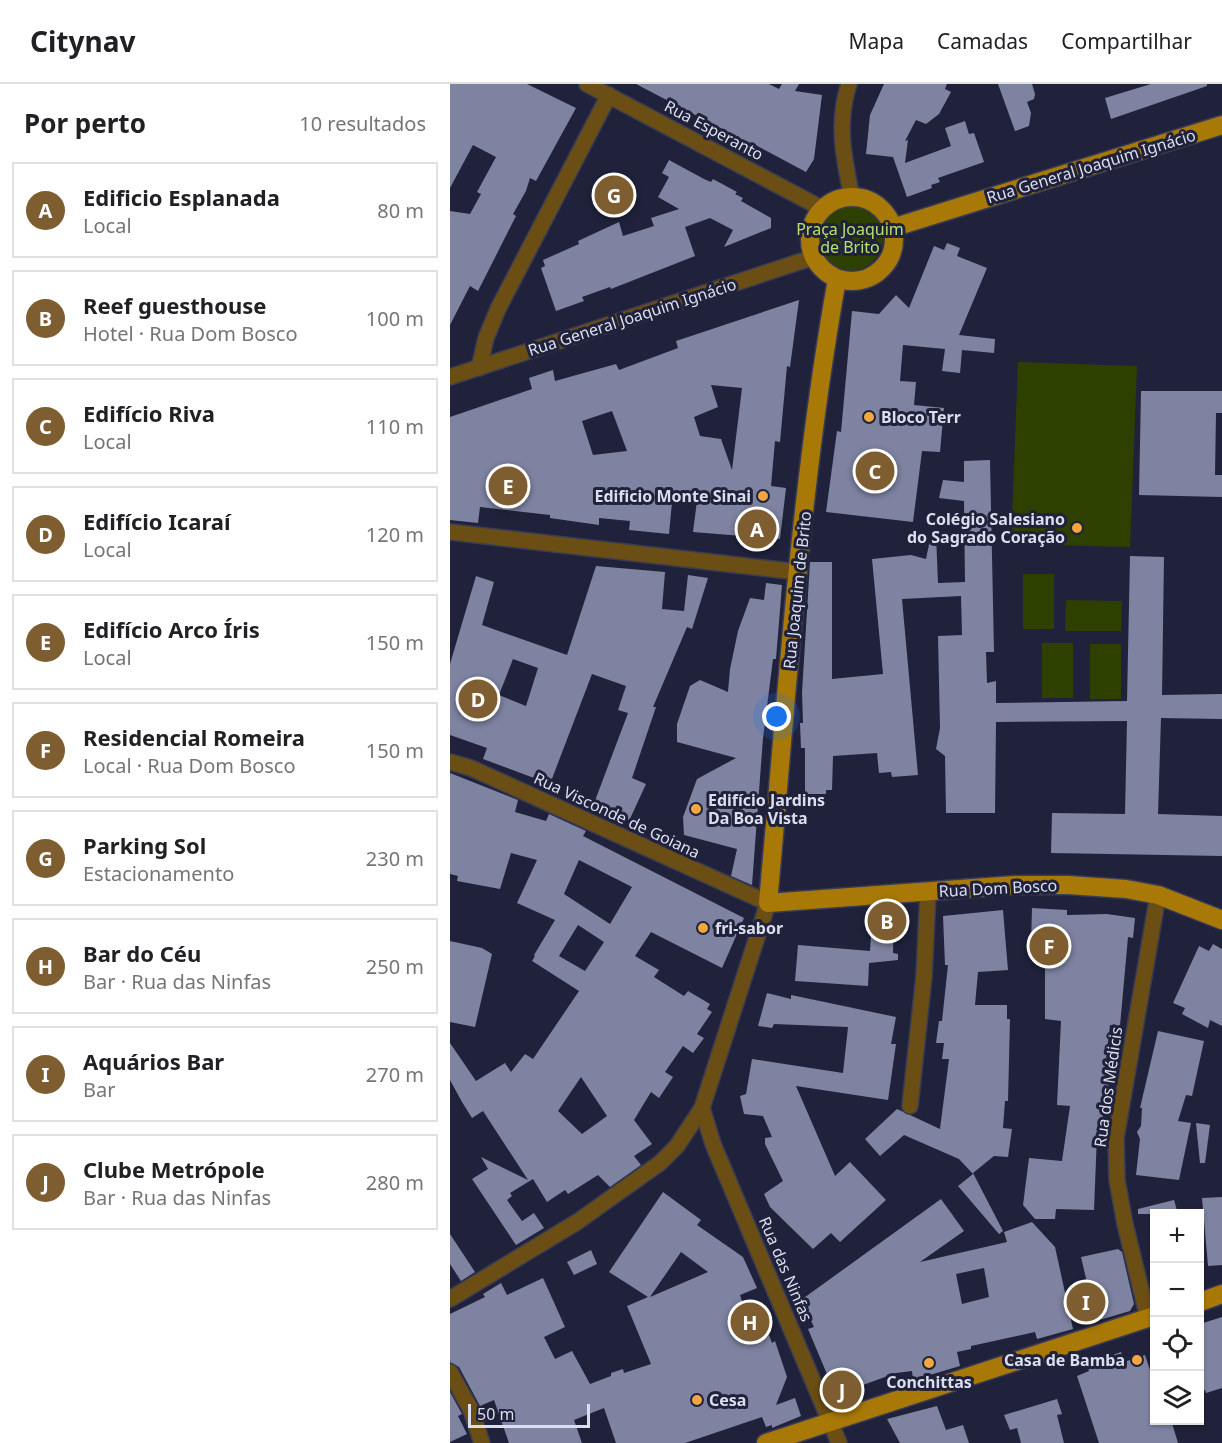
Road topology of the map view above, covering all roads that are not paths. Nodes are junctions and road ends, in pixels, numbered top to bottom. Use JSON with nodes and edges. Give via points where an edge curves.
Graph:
{"nodes":[{"id":1,"x":587,"y":84,"type":"edge"},
{"id":2,"x":849,"y":84,"type":"edge"},
{"id":3,"x":609,"y":95,"type":"junction"},
{"id":4,"x":1222,"y":125,"type":"edge"},
{"id":5,"x":852,"y":198,"type":"junction"},
{"id":6,"x":823,"y":209,"type":"junction"},
{"id":7,"x":892,"y":228,"type":"junction"},
{"id":8,"x":814,"y":257,"type":"junction"},
{"id":9,"x":837,"y":279,"type":"junction"},
{"id":10,"x":479,"y":368,"type":"junction"},
{"id":11,"x":450,"y":377,"type":"edge"},
{"id":12,"x":450,"y":532,"type":"edge"},
{"id":13,"x":798,"y":572,"type":"junction"},
{"id":14,"x":450,"y":762,"type":"edge"},
{"id":15,"x":928,"y":892,"type":"junction"},
{"id":16,"x":1158,"y":895,"type":"junction"},
{"id":17,"x":768,"y":903,"type":"junction"},
{"id":18,"x":1222,"y":920,"type":"edge"},
{"id":19,"x":910,"y":1106,"type":"dead end"},
{"id":20,"x":702,"y":1108,"type":"junction"},
{"id":21,"x":1222,"y":1294,"type":"edge"},
{"id":22,"x":450,"y":1299,"type":"edge"},
{"id":23,"x":1204,"y":1301,"type":"edge"},
{"id":24,"x":1150,"y":1313,"type":"edge"},
{"id":25,"x":1150,"y":1317,"type":"edge"},
{"id":26,"x":450,"y":1372,"type":"edge"},
{"id":27,"x":830,"y":1422,"type":"junction"},
{"id":28,"x":482,"y":1443,"type":"edge"},
{"id":29,"x":766,"y":1443,"type":"edge"},
{"id":30,"x":839,"y":1443,"type":"edge"}],
"edges":[{"from":1,"to":3,"type":"street","name":"Rua Esperanto"},
{"from":2,"to":5,"type":"street","via":[[844,99],[842,151]]},
{"from":3,"to":6,"type":"street","name":"Rua Esperanto"},
{"from":3,"to":10,"type":"street","via":[[498,309]]},
{"from":4,"to":7,"type":"main road","name":"Rua General Joaquim Ignácio"},
{"from":5,"to":6,"type":"main road"},
{"from":5,"to":7,"type":"main road","via":[[877,206]]},
{"from":6,"to":8,"type":"main road","via":[[810,237]]},
{"from":7,"to":9,"type":"main road","via":[[891,254],[875,274],[857,281]]},
{"from":8,"to":9,"type":"main road","via":[[819,266]]},
{"from":8,"to":10,"type":"street","name":"Rua General Joaquim Ignácio"},
{"from":9,"to":13,"type":"main road","name":"Rua Joaquim de Brito","via":[[819,383]]},
{"from":10,"to":11,"type":"street","name":"Rua General Joaquim Ignácio"},
{"from":12,"to":13,"type":"street"},
{"from":13,"to":17,"type":"main road","name":"Rua Joaquim de Brito"},
{"from":14,"to":17,"type":"street","name":"Rua Visconde de Goiana","via":[[471,768]]},
{"from":15,"to":16,"type":"main road","name":"Rua Dom Bosco","via":[[1068,885]]},
{"from":15,"to":17,"type":"main road","name":"Rua Dom Bosco"},
{"from":15,"to":19,"type":"street","via":[[924,976]]},
{"from":16,"to":18,"type":"main road","name":"Rua Dom Bosco"},
{"from":16,"to":24,"type":"street","name":"Rua dos Médicis","via":[[1116,1138],[1117,1180],[1125,1224]]},
{"from":17,"to":20,"type":"street"},
{"from":20,"to":22,"type":"street","via":[[677,1146],[660,1163],[577,1222]]},
{"from":20,"to":27,"type":"street","name":"Rua das Ninfas","via":[[713,1144]]},
{"from":21,"to":23,"type":"main road"},
{"from":25,"to":27,"type":"main road"},
{"from":26,"to":28,"type":"street","via":[[471,1410]]},
{"from":27,"to":29,"type":"main road"},
{"from":27,"to":30,"type":"street","name":"Rua das Ninfas"}]}
